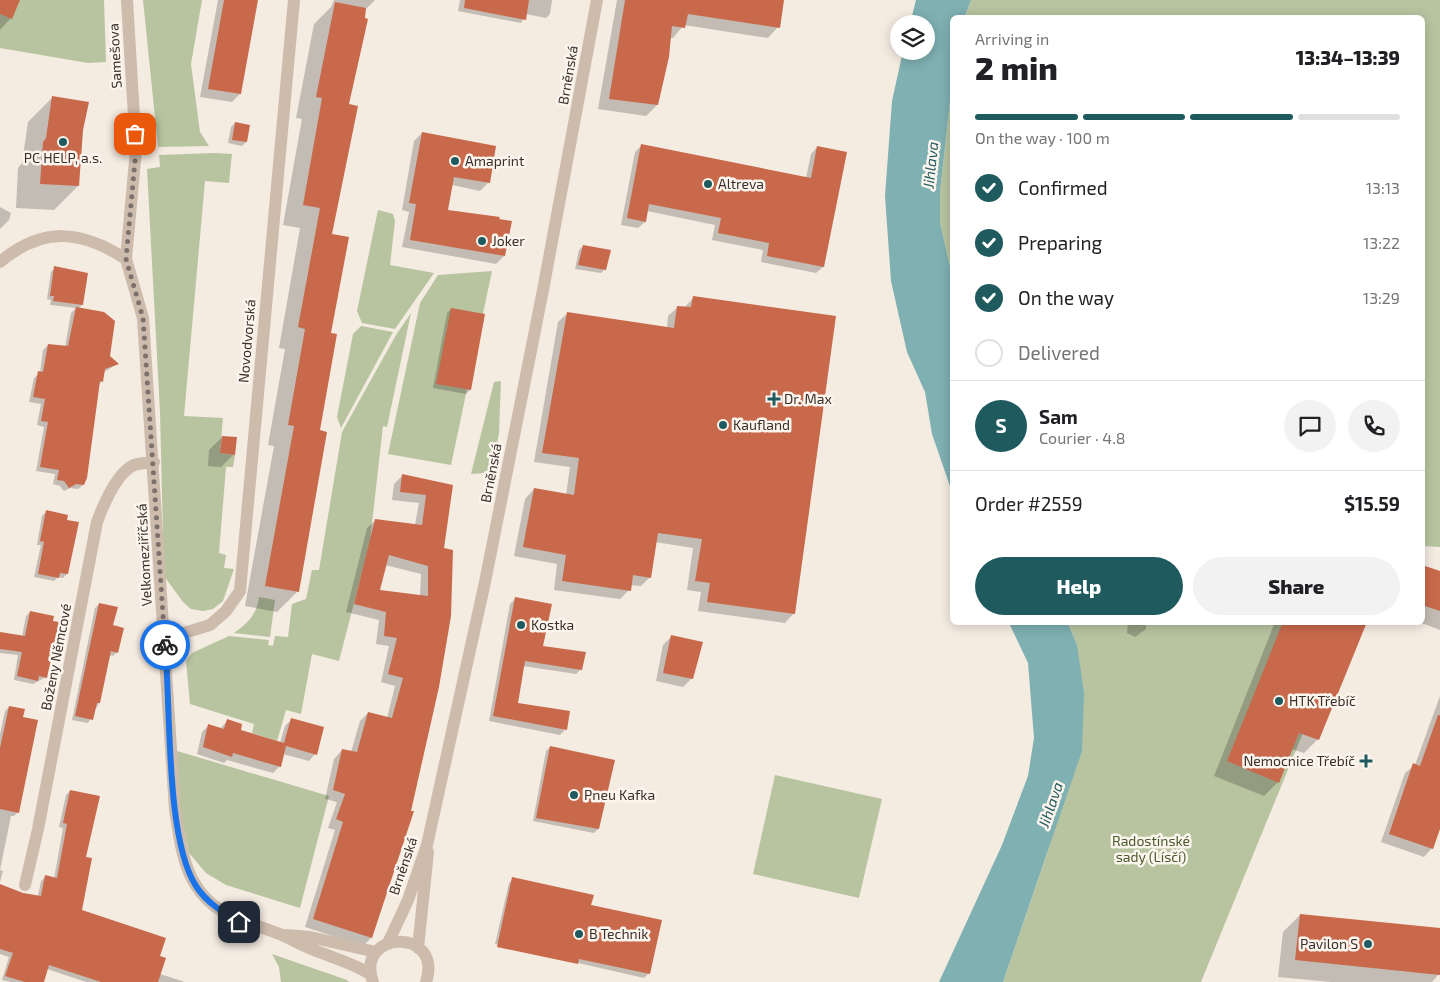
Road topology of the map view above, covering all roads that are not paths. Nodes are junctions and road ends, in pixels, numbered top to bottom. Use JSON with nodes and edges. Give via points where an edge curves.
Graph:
{"nodes":[{"id":1,"x":127,"y":0,"type":"edge"},
{"id":2,"x":294,"y":0,"type":"edge"},
{"id":3,"x":597,"y":0,"type":"edge"},
{"id":4,"x":126,"y":259,"type":"junction"},
{"id":5,"x":0,"y":262,"type":"edge"},
{"id":6,"x":154,"y":462,"type":"junction"},
{"id":7,"x":164,"y":639,"type":"junction"},
{"id":8,"x":427,"y":845,"type":"junction"},
{"id":9,"x":25,"y":885,"type":"dead end"},
{"id":10,"x":281,"y":935,"type":"junction"},
{"id":11,"x":388,"y":943,"type":"junction"},
{"id":12,"x":418,"y":948,"type":"junction"},
{"id":13,"x":376,"y":952,"type":"junction"},
{"id":14,"x":372,"y":978,"type":"edge"},
{"id":15,"x":426,"y":982,"type":"edge"}],
"edges":[{"from":1,"to":4,"type":"street","name":"Samešova","via":[[136,150]]},
{"from":2,"to":7,"type":"street","name":"Novodvorská","via":[[240,591],[226,611],[210,625]]},
{"from":3,"to":8,"type":"street","name":"Brněnská","via":[[487,572]]},
{"from":4,"to":5,"type":"street","via":[[87,239],[60,235],[35,240]]},
{"from":4,"to":6,"type":"street","name":"Velkomeziříčská","via":[[143,318]]},
{"from":6,"to":7,"type":"street","name":"Velkomeziříčská"},
{"from":6,"to":9,"type":"street","name":"Boženy Němcové","via":[[132,466],[119,479],[105,499],[97,522]]},
{"from":7,"to":10,"type":"street","name":"Velkomeziříčská","via":[[175,810],[189,872],[207,901],[224,913],[239,922]]},
{"from":8,"to":11,"type":"street","name":"Brněnská","via":[[408,900]]},
{"from":8,"to":12,"type":"street","via":[[429,858]]},
{"from":10,"to":13,"type":"street","via":[[310,937]]},
{"from":10,"to":14,"type":"street"},
{"from":11,"to":12,"type":"street","via":[[402,941]]},
{"from":11,"to":13,"type":"street"},
{"from":12,"to":15,"type":"street","via":[[428,964]]},
{"from":13,"to":14,"type":"street","via":[[372,961]]}]}
